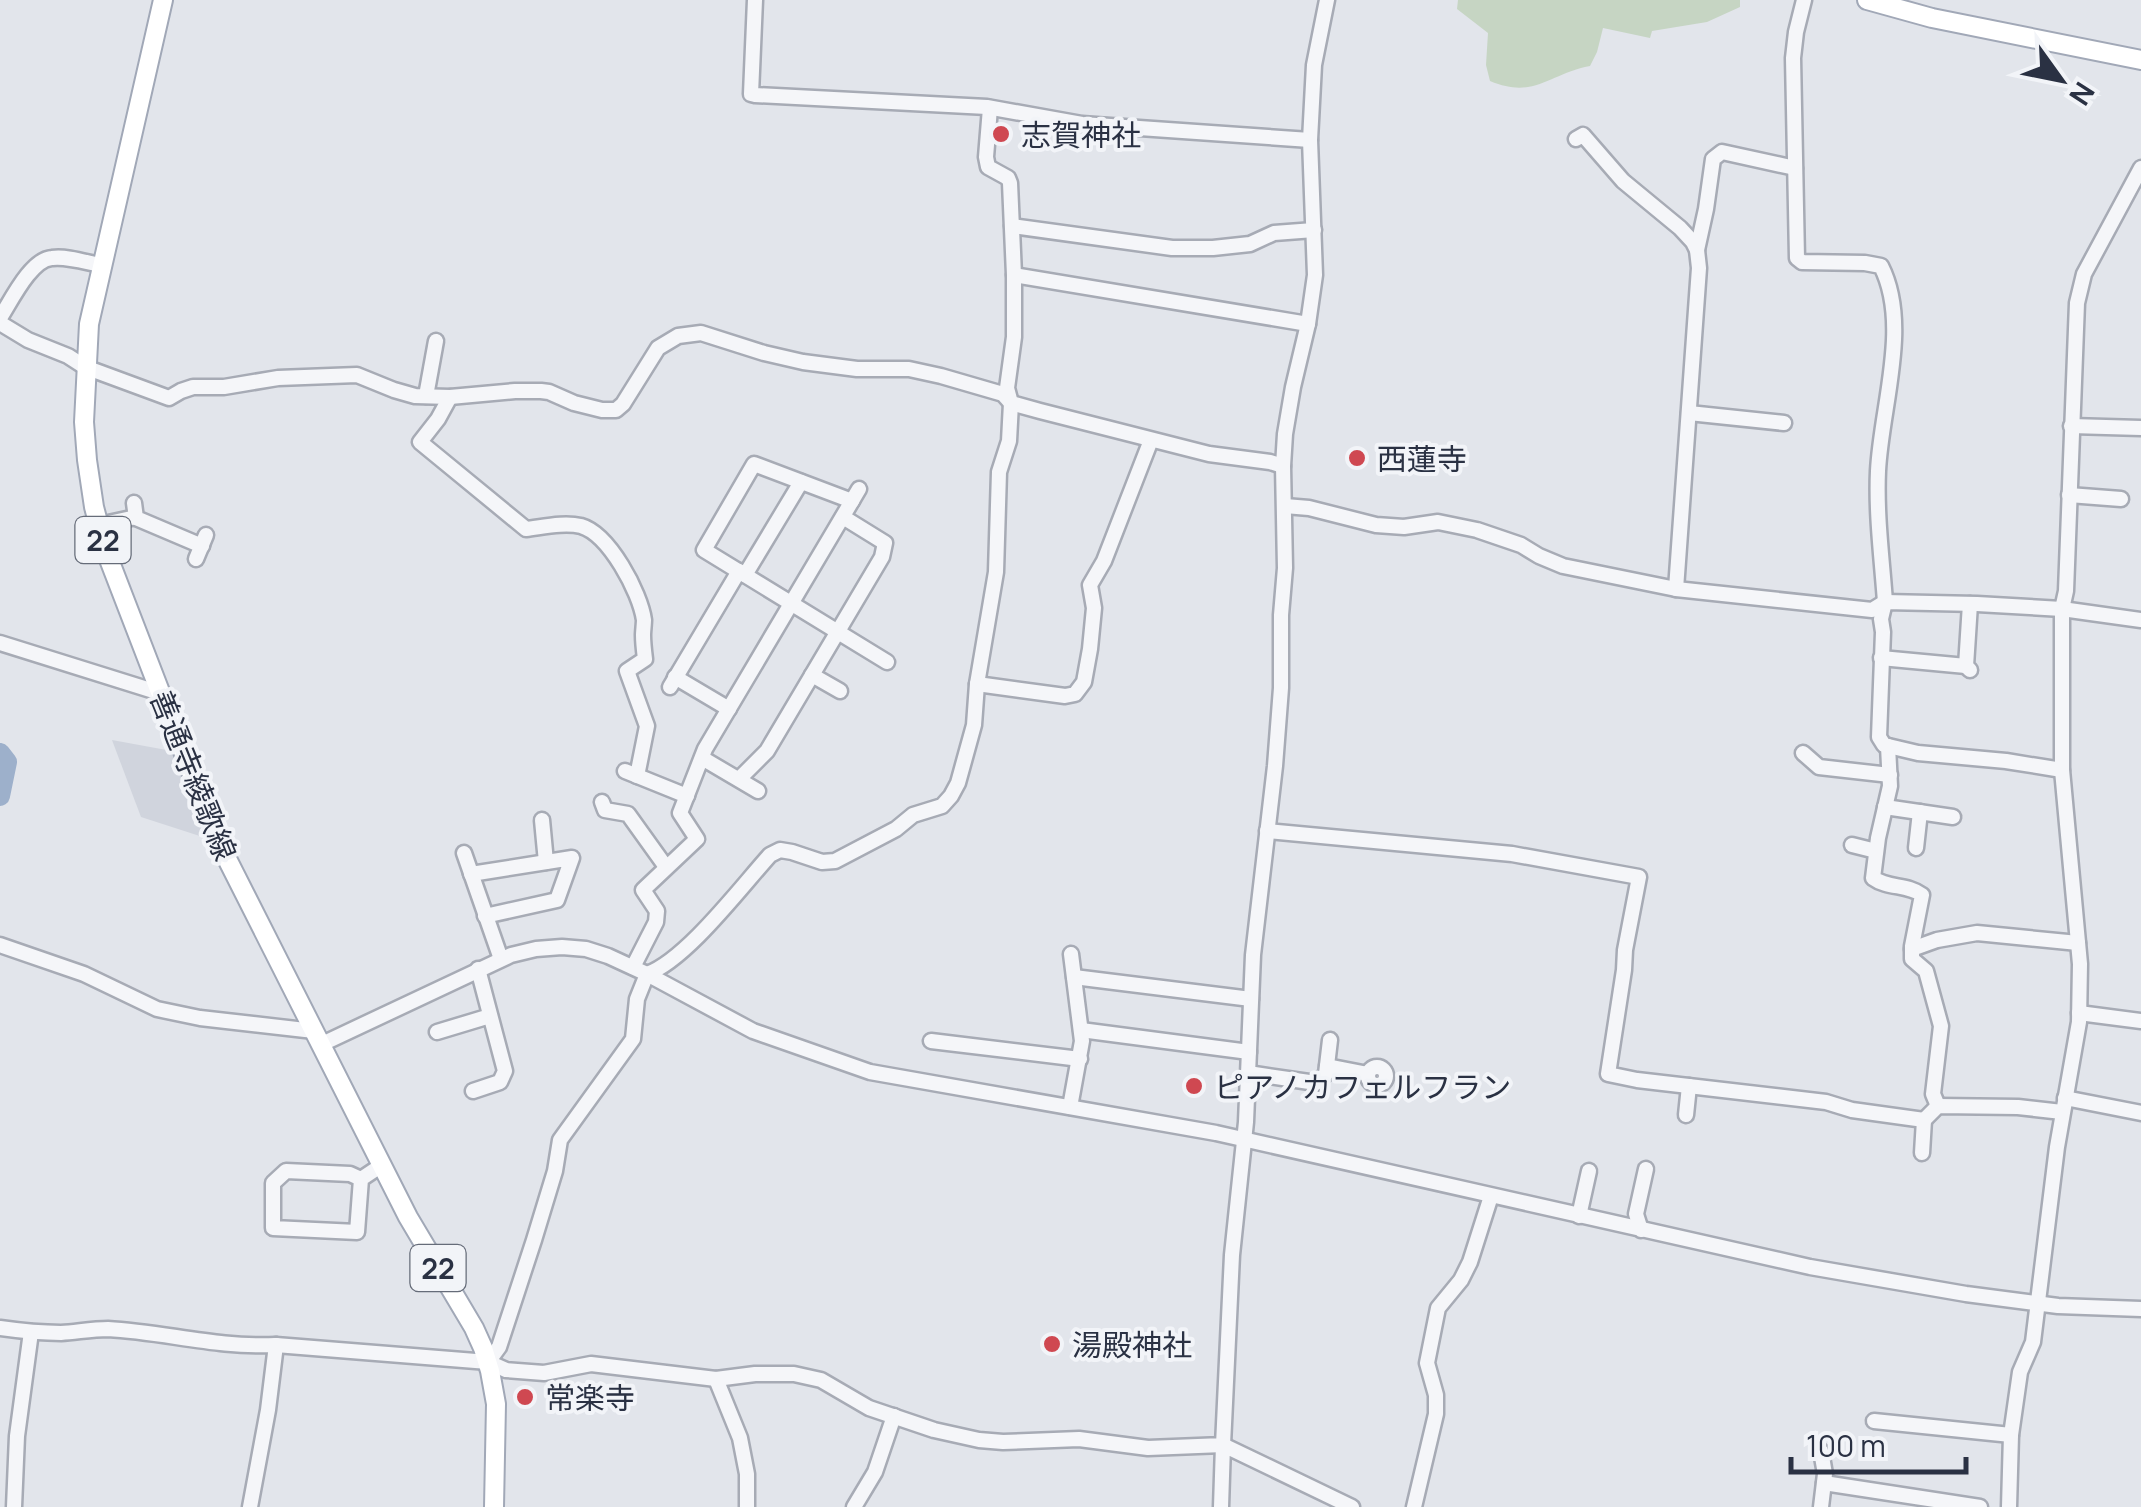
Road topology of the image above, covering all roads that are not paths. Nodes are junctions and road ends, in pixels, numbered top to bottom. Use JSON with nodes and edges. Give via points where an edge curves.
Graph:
{"nodes":[{"id":1,"x":163,"y":0,"type":"edge"},
{"id":2,"x":755,"y":0,"type":"edge"},
{"id":3,"x":1327,"y":0,"type":"edge"},
{"id":4,"x":1804,"y":0,"type":"edge"},
{"id":5,"x":1867,"y":0,"type":"edge"},
{"id":6,"x":2141,"y":60,"type":"edge"},
{"id":7,"x":990,"y":108,"type":"junction"},
{"id":8,"x":1576,"y":139,"type":"dead end"},
{"id":9,"x":1310,"y":140,"type":"junction"},
{"id":10,"x":1794,"y":168,"type":"junction"},
{"id":11,"x":2141,"y":168,"type":"edge"},
{"id":12,"x":1012,"y":226,"type":"junction"},
{"id":13,"x":1314,"y":230,"type":"junction"},
{"id":14,"x":1697,"y":250,"type":"junction"},
{"id":15,"x":100,"y":265,"type":"junction"},
{"id":16,"x":1014,"y":275,"type":"junction"},
{"id":17,"x":0,"y":320,"type":"edge"},
{"id":18,"x":1308,"y":324,"type":"junction"},
{"id":19,"x":436,"y":340,"type":"dead end"},
{"id":20,"x":85,"y":367,"type":"junction"},
{"id":21,"x":426,"y":396,"type":"junction"},
{"id":22,"x":450,"y":397,"type":"junction"},
{"id":23,"x":1011,"y":403,"type":"junction"},
{"id":24,"x":1689,"y":413,"type":"junction"},
{"id":25,"x":1784,"y":423,"type":"dead end"},
{"id":26,"x":2071,"y":426,"type":"junction"},
{"id":27,"x":2141,"y":428,"type":"edge"},
{"id":28,"x":1151,"y":440,"type":"junction"},
{"id":29,"x":1283,"y":466,"type":"junction"},
{"id":30,"x":801,"y":482,"type":"junction"},
{"id":31,"x":2069,"y":494,"type":"junction"},
{"id":32,"x":2121,"y":499,"type":"dead end"},
{"id":33,"x":1285,"y":506,"type":"junction"},
{"id":34,"x":842,"y":517,"type":"junction"},
{"id":35,"x":98,"y":525,"type":"junction"},
{"id":36,"x":201,"y":547,"type":"dead end"},
{"id":37,"x":742,"y":573,"type":"junction"},
{"id":38,"x":1676,"y":589,"type":"junction"},
{"id":39,"x":1885,"y":602,"type":"junction"},
{"id":40,"x":792,"y":603,"type":"junction"},
{"id":41,"x":1970,"y":604,"type":"junction"},
{"id":42,"x":2062,"y":609,"type":"junction"},
{"id":43,"x":2141,"y":620,"type":"edge"},
{"id":44,"x":838,"y":632,"type":"junction"},
{"id":45,"x":0,"y":643,"type":"edge"},
{"id":46,"x":1881,"y":658,"type":"junction"},
{"id":47,"x":886,"y":662,"type":"dead end"},
{"id":48,"x":812,"y":675,"type":"junction"},
{"id":49,"x":977,"y":684,"type":"junction"},
{"id":50,"x":840,"y":691,"type":"dead end"},
{"id":51,"x":160,"y":692,"type":"junction"},
{"id":52,"x":729,"y":709,"type":"junction"},
{"id":53,"x":1888,"y":746,"type":"junction"},
{"id":54,"x":1802,"y":753,"type":"dead end"},
{"id":55,"x":702,"y":758,"type":"junction"},
{"id":56,"x":2062,"y":770,"type":"junction"},
{"id":57,"x":1890,"y":774,"type":"junction"},
{"id":58,"x":739,"y":779,"type":"junction"},
{"id":59,"x":758,"y":790,"type":"dead end"},
{"id":60,"x":686,"y":796,"type":"junction"},
{"id":61,"x":602,"y":802,"type":"dead end"},
{"id":62,"x":1885,"y":807,"type":"junction"},
{"id":63,"x":1920,"y":812,"type":"junction"},
{"id":64,"x":1953,"y":817,"type":"dead end"},
{"id":65,"x":542,"y":820,"type":"dead end"},
{"id":66,"x":1267,"y":831,"type":"junction"},
{"id":67,"x":1852,"y":845,"type":"dead end"},
{"id":68,"x":1916,"y":848,"type":"dead end"},
{"id":69,"x":1876,"y":851,"type":"junction"},
{"id":70,"x":464,"y":853,"type":"dead end"},
{"id":71,"x":546,"y":862,"type":"junction"},
{"id":72,"x":666,"y":867,"type":"junction"},
{"id":73,"x":471,"y":874,"type":"junction"},
{"id":74,"x":486,"y":916,"type":"junction"},
{"id":75,"x":2078,"y":943,"type":"junction"},
{"id":76,"x":0,"y":945,"type":"edge"},
{"id":77,"x":1912,"y":950,"type":"junction"},
{"id":78,"x":1070,"y":954,"type":"dead end"},
{"id":79,"x":500,"y":959,"type":"junction"},
{"id":80,"x":478,"y":969,"type":"junction"},
{"id":81,"x":640,"y":970,"type":"junction"},
{"id":82,"x":1074,"y":977,"type":"junction"},
{"id":83,"x":1251,"y":999,"type":"junction"},
{"id":84,"x":2079,"y":1013,"type":"junction"},
{"id":85,"x":490,"y":1016,"type":"junction"},
{"id":86,"x":2141,"y":1021,"type":"edge"},
{"id":87,"x":1081,"y":1030,"type":"junction"},
{"id":88,"x":437,"y":1032,"type":"dead end"},
{"id":89,"x":318,"y":1038,"type":"junction"},
{"id":90,"x":1330,"y":1040,"type":"dead end"},
{"id":91,"x":931,"y":1041,"type":"dead end"},
{"id":92,"x":1249,"y":1052,"type":"junction"},
{"id":93,"x":1080,"y":1059,"type":"junction"},
{"id":94,"x":1327,"y":1066,"type":"junction"},
{"id":95,"x":1248,"y":1074,"type":"junction"},
{"id":96,"x":1368,"y":1074,"type":"dead end"},
{"id":97,"x":1689,"y":1086,"type":"junction"},
{"id":98,"x":473,"y":1091,"type":"dead end"},
{"id":99,"x":2064,"y":1105,"type":"junction"},
{"id":100,"x":1938,"y":1106,"type":"junction"},
{"id":101,"x":1070,"y":1107,"type":"junction"},
{"id":102,"x":2141,"y":1113,"type":"edge"},
{"id":103,"x":1686,"y":1114,"type":"dead end"},
{"id":104,"x":1924,"y":1120,"type":"junction"},
{"id":105,"x":1244,"y":1139,"type":"junction"},
{"id":106,"x":1922,"y":1153,"type":"dead end"},
{"id":107,"x":382,"y":1165,"type":"junction"},
{"id":108,"x":1646,"y":1169,"type":"dead end"},
{"id":109,"x":1589,"y":1171,"type":"dead end"},
{"id":110,"x":361,"y":1179,"type":"junction"},
{"id":111,"x":1491,"y":1196,"type":"junction"},
{"id":112,"x":1579,"y":1216,"type":"junction"},
{"id":113,"x":1641,"y":1230,"type":"junction"},
{"id":114,"x":2039,"y":1304,"type":"junction"},
{"id":115,"x":2141,"y":1308,"type":"edge"},
{"id":116,"x":0,"y":1328,"type":"edge"},
{"id":117,"x":32,"y":1332,"type":"junction"},
{"id":118,"x":276,"y":1344,"type":"junction"},
{"id":119,"x":488,"y":1362,"type":"junction"},
{"id":120,"x":716,"y":1379,"type":"junction"},
{"id":121,"x":894,"y":1416,"type":"junction"},
{"id":122,"x":1874,"y":1421,"type":"dead end"},
{"id":123,"x":2011,"y":1435,"type":"junction"},
{"id":124,"x":1223,"y":1445,"type":"junction"},
{"id":125,"x":1821,"y":1451,"type":"dead end"},
{"id":126,"x":1824,"y":1483,"type":"junction"},
{"id":127,"x":14,"y":1507,"type":"edge"},
{"id":128,"x":250,"y":1507,"type":"edge"},
{"id":129,"x":494,"y":1507,"type":"edge"},
{"id":130,"x":747,"y":1507,"type":"edge"},
{"id":131,"x":854,"y":1507,"type":"edge"},
{"id":132,"x":1220,"y":1507,"type":"edge"},
{"id":133,"x":1352,"y":1507,"type":"edge"},
{"id":134,"x":1414,"y":1507,"type":"edge"},
{"id":135,"x":1821,"y":1507,"type":"edge"},
{"id":136,"x":1980,"y":1507,"type":"edge"},
{"id":137,"x":2009,"y":1507,"type":"edge"}],
"edges":[{"from":1,"to":15,"type":"main road","name":"善通寺綾歌線","number":"22"},
{"from":2,"to":7,"type":"street","via":[[751,94]]},
{"from":3,"to":9,"type":"street","via":[[1314,65]]},
{"from":4,"to":10,"type":"street","via":[[1793,58]]},
{"from":5,"to":6,"type":"main road"},
{"from":7,"to":9,"type":"street","via":[[1082,124]]},
{"from":7,"to":12,"type":"street","via":[[986,157],[988,167],[1010,183]]},
{"from":8,"to":14,"type":"street","via":[[1583,135]]},
{"from":9,"to":13,"type":"street"},
{"from":10,"to":14,"type":"street","via":[[1722,152],[1713,159]]},
{"from":10,"to":39,"type":"street","via":[[1796,258],[1881,266],[1890,282],[1892,352],[1878,470]]},
{"from":11,"to":26,"type":"street","via":[[2079,289]]},
{"from":12,"to":13,"type":"street","via":[[1186,248]]},
{"from":12,"to":16,"type":"street"},
{"from":13,"to":18,"type":"street"},
{"from":14,"to":24,"type":"street"},
{"from":15,"to":17,"type":"street","via":[[44,259]]},
{"from":15,"to":20,"type":"main road","name":"善通寺綾歌線","number":"22"},
{"from":16,"to":18,"type":"street"},
{"from":16,"to":23,"type":"street"},
{"from":17,"to":20,"type":"street"},
{"from":18,"to":29,"type":"street"},
{"from":19,"to":21,"type":"street"},
{"from":20,"to":21,"type":"street","via":[[170,398],[193,387],[330,375],[358,376]]},
{"from":20,"to":35,"type":"main road","name":"善通寺綾歌線","number":"22","via":[[86,460]]},
{"from":21,"to":22,"type":"street"},
{"from":22,"to":23,"type":"street","via":[[540,391],[616,410],[658,348],[701,333],[802,362],[941,376],[1002,394]]},
{"from":22,"to":60,"type":"street","via":[[417,446],[475,480],[526,529],[581,526],[620,554],[643,601],[644,620],[645,658],[627,671],[647,726],[631,774]]},
{"from":23,"to":28,"type":"street"},
{"from":23,"to":49,"type":"street","via":[[999,472],[996,572]]},
{"from":24,"to":25,"type":"street"},
{"from":24,"to":38,"type":"street"},
{"from":26,"to":27,"type":"street"},
{"from":26,"to":31,"type":"street"},
{"from":28,"to":29,"type":"street"},
{"from":28,"to":49,"type":"street","via":[[1090,585],[1094,608],[1084,682],[1066,696]]},
{"from":29,"to":33,"type":"street"},
{"from":30,"to":34,"type":"street","via":[[856,495]]},
{"from":30,"to":37,"type":"street"},
{"from":30,"to":37,"type":"street","via":[[754,464],[704,550]]},
{"from":31,"to":32,"type":"street"},
{"from":31,"to":42,"type":"street"},
{"from":33,"to":38,"type":"street","via":[[1376,524],[1438,522],[1477,530],[1563,566]]},
{"from":33,"to":66,"type":"street","via":[[1281,688]]},
{"from":34,"to":40,"type":"street"},
{"from":34,"to":44,"type":"street","via":[[884,543]]},
{"from":35,"to":36,"type":"street","via":[[135,510]]},
{"from":35,"to":51,"type":"main road","name":"善通寺綾歌線","number":"22"},
{"from":37,"to":40,"type":"street"},
{"from":37,"to":52,"type":"street","via":[[672,682]]},
{"from":38,"to":39,"type":"street","via":[[1872,610]]},
{"from":39,"to":41,"type":"street"},
{"from":39,"to":46,"type":"street"},
{"from":40,"to":44,"type":"street"},
{"from":40,"to":52,"type":"street"},
{"from":41,"to":42,"type":"street"},
{"from":41,"to":46,"type":"street","via":[[1968,668]]},
{"from":42,"to":43,"type":"street"},
{"from":42,"to":56,"type":"street"},
{"from":44,"to":47,"type":"street"},
{"from":44,"to":48,"type":"street"},
{"from":45,"to":51,"type":"street"},
{"from":46,"to":53,"type":"street","via":[[1879,737]]},
{"from":48,"to":50,"type":"street"},
{"from":48,"to":58,"type":"street","via":[[767,752]]},
{"from":49,"to":81,"type":"street","via":[[964,763],[942,806],[913,815],[835,861],[780,850],[770,855],[660,969]]},
{"from":51,"to":89,"type":"main road","name":"善通寺綾歌線","number":"22","via":[[216,837]]},
{"from":52,"to":55,"type":"street"},
{"from":53,"to":56,"type":"street"},
{"from":53,"to":57,"type":"street"},
{"from":54,"to":57,"type":"street","via":[[1819,767]]},
{"from":55,"to":58,"type":"street"},
{"from":55,"to":60,"type":"street"},
{"from":56,"to":75,"type":"street"},
{"from":57,"to":62,"type":"street"},
{"from":58,"to":59,"type":"street"},
{"from":60,"to":72,"type":"street","via":[[680,813],[697,839]]},
{"from":61,"to":72,"type":"street","via":[[605,810],[628,814]]},
{"from":62,"to":63,"type":"street"},
{"from":62,"to":69,"type":"street"},
{"from":63,"to":64,"type":"street"},
{"from":63,"to":68,"type":"street"},
{"from":65,"to":71,"type":"street"},
{"from":66,"to":83,"type":"street"},
{"from":66,"to":97,"type":"street","via":[[1512,854],[1639,876],[1608,1074]]},
{"from":67,"to":69,"type":"street"},
{"from":69,"to":77,"type":"street","via":[[1878,882],[1922,894]]},
{"from":70,"to":73,"type":"street"},
{"from":71,"to":73,"type":"street"},
{"from":71,"to":74,"type":"street","via":[[572,858],[557,900]]},
{"from":72,"to":81,"type":"street","via":[[642,890],[657,910]]},
{"from":73,"to":74,"type":"street"},
{"from":74,"to":79,"type":"street"},
{"from":75,"to":77,"type":"street","via":[[1978,932]]},
{"from":75,"to":84,"type":"street"},
{"from":76,"to":89,"type":"street","via":[[158,1009]]},
{"from":77,"to":100,"type":"street","via":[[1912,959],[1926,970],[1941,1026],[1933,1094]]},
{"from":78,"to":82,"type":"street"},
{"from":79,"to":80,"type":"street"},
{"from":79,"to":81,"type":"street","via":[[562,947]]},
{"from":80,"to":85,"type":"street"},
{"from":80,"to":89,"type":"street"},
{"from":81,"to":101,"type":"street","via":[[754,1031],[870,1072]]},
{"from":81,"to":119,"type":"street","via":[[633,1039],[560,1140],[534,1240]]},
{"from":82,"to":83,"type":"street"},
{"from":82,"to":87,"type":"street"},
{"from":83,"to":92,"type":"street"},
{"from":84,"to":86,"type":"street"},
{"from":84,"to":99,"type":"street"},
{"from":85,"to":88,"type":"street"},
{"from":85,"to":98,"type":"street","via":[[504,1071],[500,1082]]},
{"from":87,"to":92,"type":"street"},
{"from":87,"to":93,"type":"street"},
{"from":89,"to":107,"type":"main road","name":"善通寺綾歌線","number":"22"},
{"from":90,"to":94,"type":"street"},
{"from":91,"to":93,"type":"street"},
{"from":92,"to":95,"type":"street"},
{"from":93,"to":101,"type":"street"},
{"from":94,"to":95,"type":"street","via":[[1316,1083]]},
{"from":94,"to":96,"type":"street"},
{"from":95,"to":105,"type":"street"},
{"from":97,"to":103,"type":"street"},
{"from":97,"to":104,"type":"street"},
{"from":99,"to":100,"type":"street"},
{"from":99,"to":102,"type":"street"},
{"from":99,"to":114,"type":"street"},
{"from":100,"to":104,"type":"street"},
{"from":101,"to":105,"type":"street"},
{"from":104,"to":106,"type":"street"},
{"from":105,"to":111,"type":"street"},
{"from":105,"to":124,"type":"street"},
{"from":107,"to":110,"type":"street"},
{"from":107,"to":119,"type":"main road","name":"善通寺綾歌線","number":"22"},
{"from":108,"to":113,"type":"street","via":[[1636,1214]]},
{"from":109,"to":112,"type":"street"},
{"from":110,"to":110,"type":"street","via":[[286,1171],[272,1183],[273,1228],[357,1232]]},
{"from":111,"to":112,"type":"street"},
{"from":111,"to":134,"type":"street","via":[[1470,1262],[1438,1308],[1428,1363],[1436,1414]]},
{"from":112,"to":113,"type":"street"},
{"from":113,"to":114,"type":"street","via":[[1810,1267]]},
{"from":114,"to":115,"type":"street"},
{"from":114,"to":123,"type":"street"},
{"from":116,"to":117,"type":"street"},
{"from":117,"to":118,"type":"street","via":[[103,1329]]},
{"from":117,"to":127,"type":"street"},
{"from":118,"to":119,"type":"street"},
{"from":118,"to":128,"type":"street"},
{"from":119,"to":120,"type":"street","via":[[506,1370],[591,1364]]},
{"from":119,"to":129,"type":"main road","name":"善通寺綾歌線","number":"22","via":[[496,1404]]},
{"from":120,"to":121,"type":"street","via":[[810,1376]]},
{"from":120,"to":130,"type":"street","via":[[740,1438]]},
{"from":121,"to":124,"type":"street","via":[[991,1441]]},
{"from":121,"to":131,"type":"street","via":[[875,1472]]},
{"from":122,"to":123,"type":"street"},
{"from":123,"to":137,"type":"street"},
{"from":124,"to":132,"type":"street"},
{"from":124,"to":133,"type":"street"},
{"from":125,"to":126,"type":"street"},
{"from":126,"to":135,"type":"street"},
{"from":126,"to":136,"type":"street"}]}
